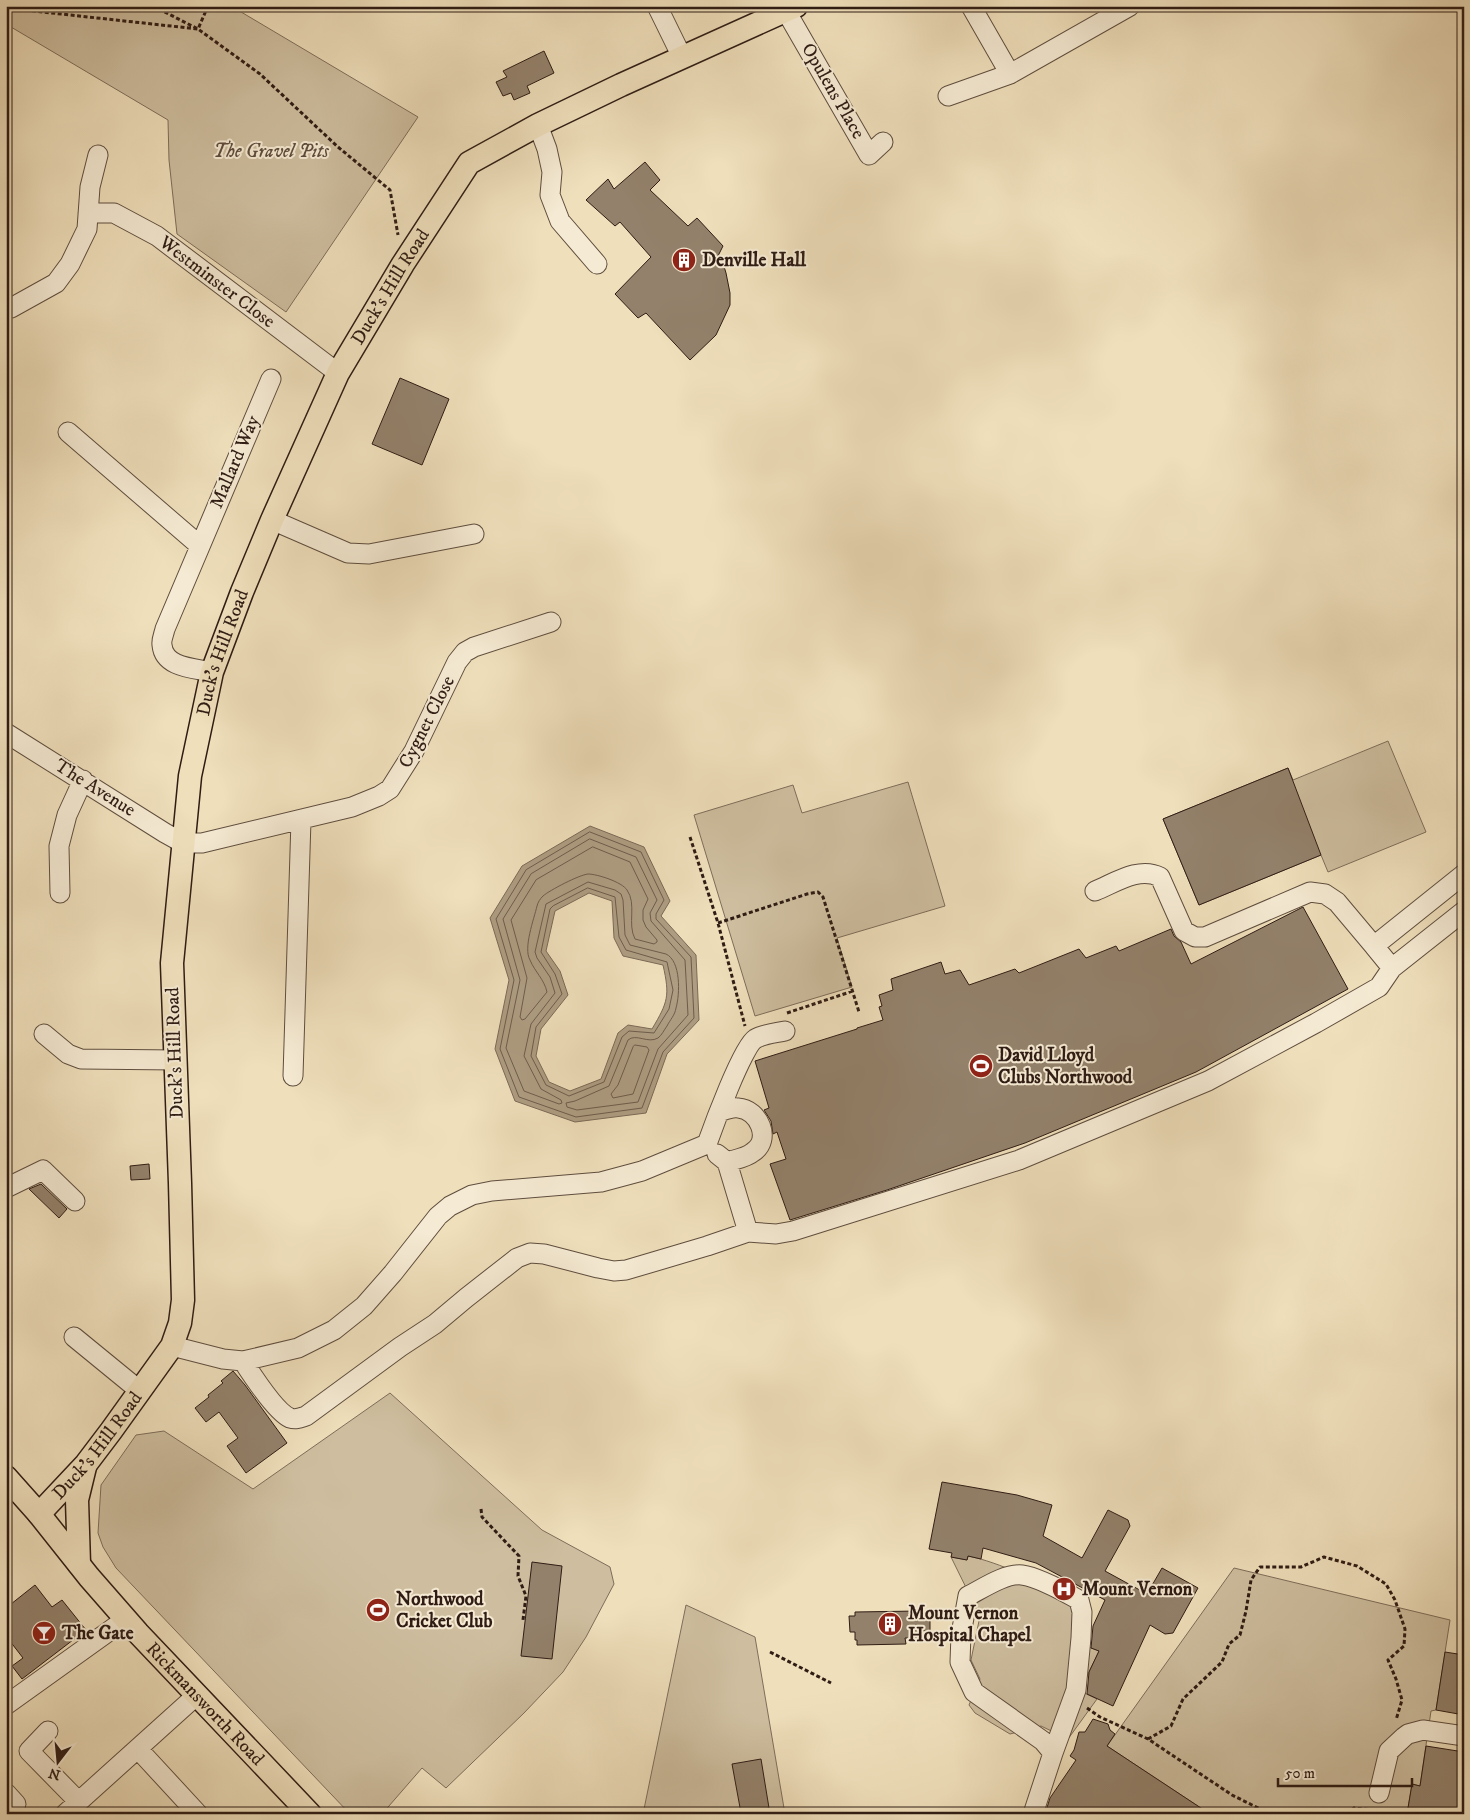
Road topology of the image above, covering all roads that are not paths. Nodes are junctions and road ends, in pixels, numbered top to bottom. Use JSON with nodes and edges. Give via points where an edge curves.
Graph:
{"nodes":[{"id":1,"x":657,"y":6,"type":"edge"},
{"id":2,"x":971,"y":6,"type":"edge"},
{"id":3,"x":1130,"y":6,"type":"edge"},
{"id":4,"x":791,"y":8,"type":"edge"},
{"id":5,"x":682,"y":57,"type":"junction"},
{"id":6,"x":1010,"y":74,"type":"junction"},
{"id":7,"x":948,"y":96,"type":"dead end"},
{"id":8,"x":538,"y":125,"type":"junction"},
{"id":9,"x":883,"y":142,"type":"dead end"},
{"id":10,"x":98,"y":156,"type":"dead end"},
{"id":11,"x":88,"y":213,"type":"junction"},
{"id":12,"x":598,"y":264,"type":"dead end"},
{"id":13,"x":11,"y":308,"type":"dead end"},
{"id":14,"x":338,"y":373,"type":"junction"},
{"id":15,"x":271,"y":379,"type":"dead end"},
{"id":16,"x":68,"y":432,"type":"dead end"},
{"id":17,"x":272,"y":520,"type":"junction"},
{"id":18,"x":474,"y":534,"type":"dead end"},
{"id":19,"x":199,"y":545,"type":"junction"},
{"id":20,"x":551,"y":622,"type":"dead end"},
{"id":21,"x":212,"y":672,"type":"junction"},
{"id":22,"x":6,"y":733,"type":"edge"},
{"id":23,"x":83,"y":780,"type":"junction"},
{"id":24,"x":301,"y":820,"type":"junction"},
{"id":25,"x":183,"y":843,"type":"junction"},
{"id":26,"x":1464,"y":874,"type":"edge"},
{"id":27,"x":1095,"y":890,"type":"dead end"},
{"id":28,"x":60,"y":893,"type":"dead end"},
{"id":29,"x":1464,"y":911,"type":"edge"},
{"id":30,"x":1374,"y":946,"type":"junction"},
{"id":31,"x":1392,"y":968,"type":"junction"},
{"id":32,"x":783,"y":1023,"type":"road end"},
{"id":33,"x":44,"y":1034,"type":"dead end"},
{"id":34,"x":176,"y":1060,"type":"junction"},
{"id":35,"x":293,"y":1076,"type":"dead end"},
{"id":36,"x":719,"y":1112,"type":"junction"},
{"id":37,"x":707,"y":1144,"type":"junction"},
{"id":38,"x":727,"y":1162,"type":"junction"},
{"id":39,"x":6,"y":1188,"type":"edge"},
{"id":40,"x":75,"y":1201,"type":"dead end"},
{"id":41,"x":748,"y":1232,"type":"junction"},
{"id":42,"x":74,"y":1337,"type":"dead end"},
{"id":43,"x":172,"y":1346,"type":"junction"},
{"id":44,"x":242,"y":1361,"type":"junction"},
{"id":45,"x":140,"y":1391,"type":"junction"},
{"id":46,"x":86,"y":1464,"type":"junction"},
{"id":47,"x":6,"y":1478,"type":"edge"},
{"id":48,"x":39,"y":1514,"type":"junction"},
{"id":49,"x":79,"y":1564,"type":"junction"},
{"id":50,"x":126,"y":1619,"type":"junction"},
{"id":51,"x":197,"y":1695,"type":"junction"},
{"id":52,"x":6,"y":1705,"type":"edge"},
{"id":53,"x":48,"y":1731,"type":"dead end"},
{"id":54,"x":1464,"y":1736,"type":"edge"},
{"id":55,"x":1040,"y":1744,"type":"junction"},
{"id":56,"x":138,"y":1748,"type":"junction"},
{"id":57,"x":1379,"y":1793,"type":"dead end"},
{"id":58,"x":72,"y":1808,"type":"edge"},
{"id":59,"x":198,"y":1814,"type":"edge"},
{"id":60,"x":310,"y":1814,"type":"edge"},
{"id":61,"x":1033,"y":1814,"type":"edge"}],
"edges":[{"from":1,"to":5,"type":"street"},
{"from":2,"to":6,"type":"street"},
{"from":3,"to":6,"type":"street"},
{"from":4,"to":5,"type":"main road","name":"Duck's Hill Road"},
{"from":4,"to":9,"type":"street","name":"Opulens Place","via":[[869,154]]},
{"from":5,"to":8,"type":"main road","name":"Duck's Hill Road"},
{"from":6,"to":7,"type":"street"},
{"from":8,"to":12,"type":"street","via":[[552,172],[550,195],[560,221]]},
{"from":8,"to":14,"type":"main road","name":"Duck's Hill Road","via":[[469,163],[403,264]]},
{"from":10,"to":11,"type":"street","via":[[90,187]]},
{"from":11,"to":13,"type":"street","via":[[87,229],[70,264],[56,283]]},
{"from":11,"to":14,"type":"street","name":"Westminster Close","via":[[114,212],[157,236]]},
{"from":14,"to":17,"type":"main road","name":"Duck's Hill Road"},
{"from":15,"to":19,"type":"street","name":"Mallard Way"},
{"from":16,"to":19,"type":"street"},
{"from":17,"to":18,"type":"street","via":[[348,553],[369,554]]},
{"from":17,"to":21,"type":"main road","name":"Duck's Hill Road"},
{"from":19,"to":21,"type":"street","name":"Mallard Way","via":[[165,629],[162,645],[166,657],[175,664]]},
{"from":20,"to":24,"type":"street","name":"Cygnet Close","via":[[464,652],[414,750],[390,789],[352,807]]},
{"from":21,"to":25,"type":"main road","name":"Duck's Hill Road","via":[[190,776]]},
{"from":22,"to":23,"type":"street","name":"The Avenue"},
{"from":23,"to":25,"type":"street","name":"The Avenue"},
{"from":23,"to":28,"type":"street","via":[[67,815],[59,846]]},
{"from":24,"to":25,"type":"street","name":"Cygnet Close","via":[[202,844]]},
{"from":24,"to":35,"type":"street"},
{"from":25,"to":34,"type":"main road","name":"Duck's Hill Road","via":[[172,962]]},
{"from":26,"to":30,"type":"street"},
{"from":27,"to":30,"type":"street","via":[[1142,872],[1152,873],[1160,877],[1184,931],[1194,937],[1205,937],[1310,892],[1325,894],[1337,902]]},
{"from":29,"to":31,"type":"street"},
{"from":30,"to":31,"type":"street"},
{"from":31,"to":41,"type":"street","via":[[1379,987],[1208,1081],[1058,1145],[984,1172],[793,1231],[776,1234]]},
{"from":32,"to":36,"type":"street","via":[[754,1039],[746,1050]]},
{"from":33,"to":34,"type":"street","via":[[68,1054],[81,1059]]},
{"from":34,"to":43,"type":"main road","name":"Duck's Hill Road","via":[[183,1300]]},
{"from":36,"to":37,"type":"street"},
{"from":36,"to":38,"type":"street","via":[[731,1108],[745,1109],[755,1114],[762,1131],[755,1152]]},
{"from":37,"to":38,"type":"street"},
{"from":37,"to":44,"type":"street","via":[[642,1171],[601,1182],[472,1195],[438,1216],[364,1306],[334,1330],[298,1348]]},
{"from":38,"to":41,"type":"street"},
{"from":39,"to":40,"type":"street","via":[[43,1170]]},
{"from":41,"to":44,"type":"street","via":[[626,1270],[598,1268],[544,1254],[530,1253],[517,1258],[435,1324],[306,1416],[296,1419],[276,1405]]},
{"from":42,"to":45,"type":"street"},
{"from":43,"to":44,"type":"street","via":[[223,1360]]},
{"from":43,"to":45,"type":"main road","name":"Duck's Hill Road"},
{"from":45,"to":46,"type":"main road","name":"Duck's Hill Road"},
{"from":46,"to":48,"type":"main road","name":"Duck's Hill Road"},
{"from":46,"to":49,"type":"main road","via":[[77,1500]]},
{"from":47,"to":48,"type":"main road","name":"Rickmansworth Road"},
{"from":48,"to":49,"type":"main road","name":"Rickmansworth Road"},
{"from":49,"to":50,"type":"main road","name":"Rickmansworth Road"},
{"from":50,"to":51,"type":"main road","name":"Rickmansworth Road"},
{"from":50,"to":52,"type":"street"},
{"from":51,"to":56,"type":"street"},
{"from":51,"to":60,"type":"main road","name":"Rickmansworth Road"},
{"from":53,"to":58,"type":"street","via":[[29,1751]]},
{"from":54,"to":57,"type":"street","via":[[1423,1730],[1408,1734],[1389,1751]]},
{"from":55,"to":55,"type":"street","via":[[1073,1700],[1082,1612],[1079,1600],[1021,1575],[1000,1579],[968,1596],[960,1662],[974,1692]]},
{"from":55,"to":61,"type":"street"},
{"from":56,"to":58,"type":"street"},
{"from":56,"to":59,"type":"street"}]}
